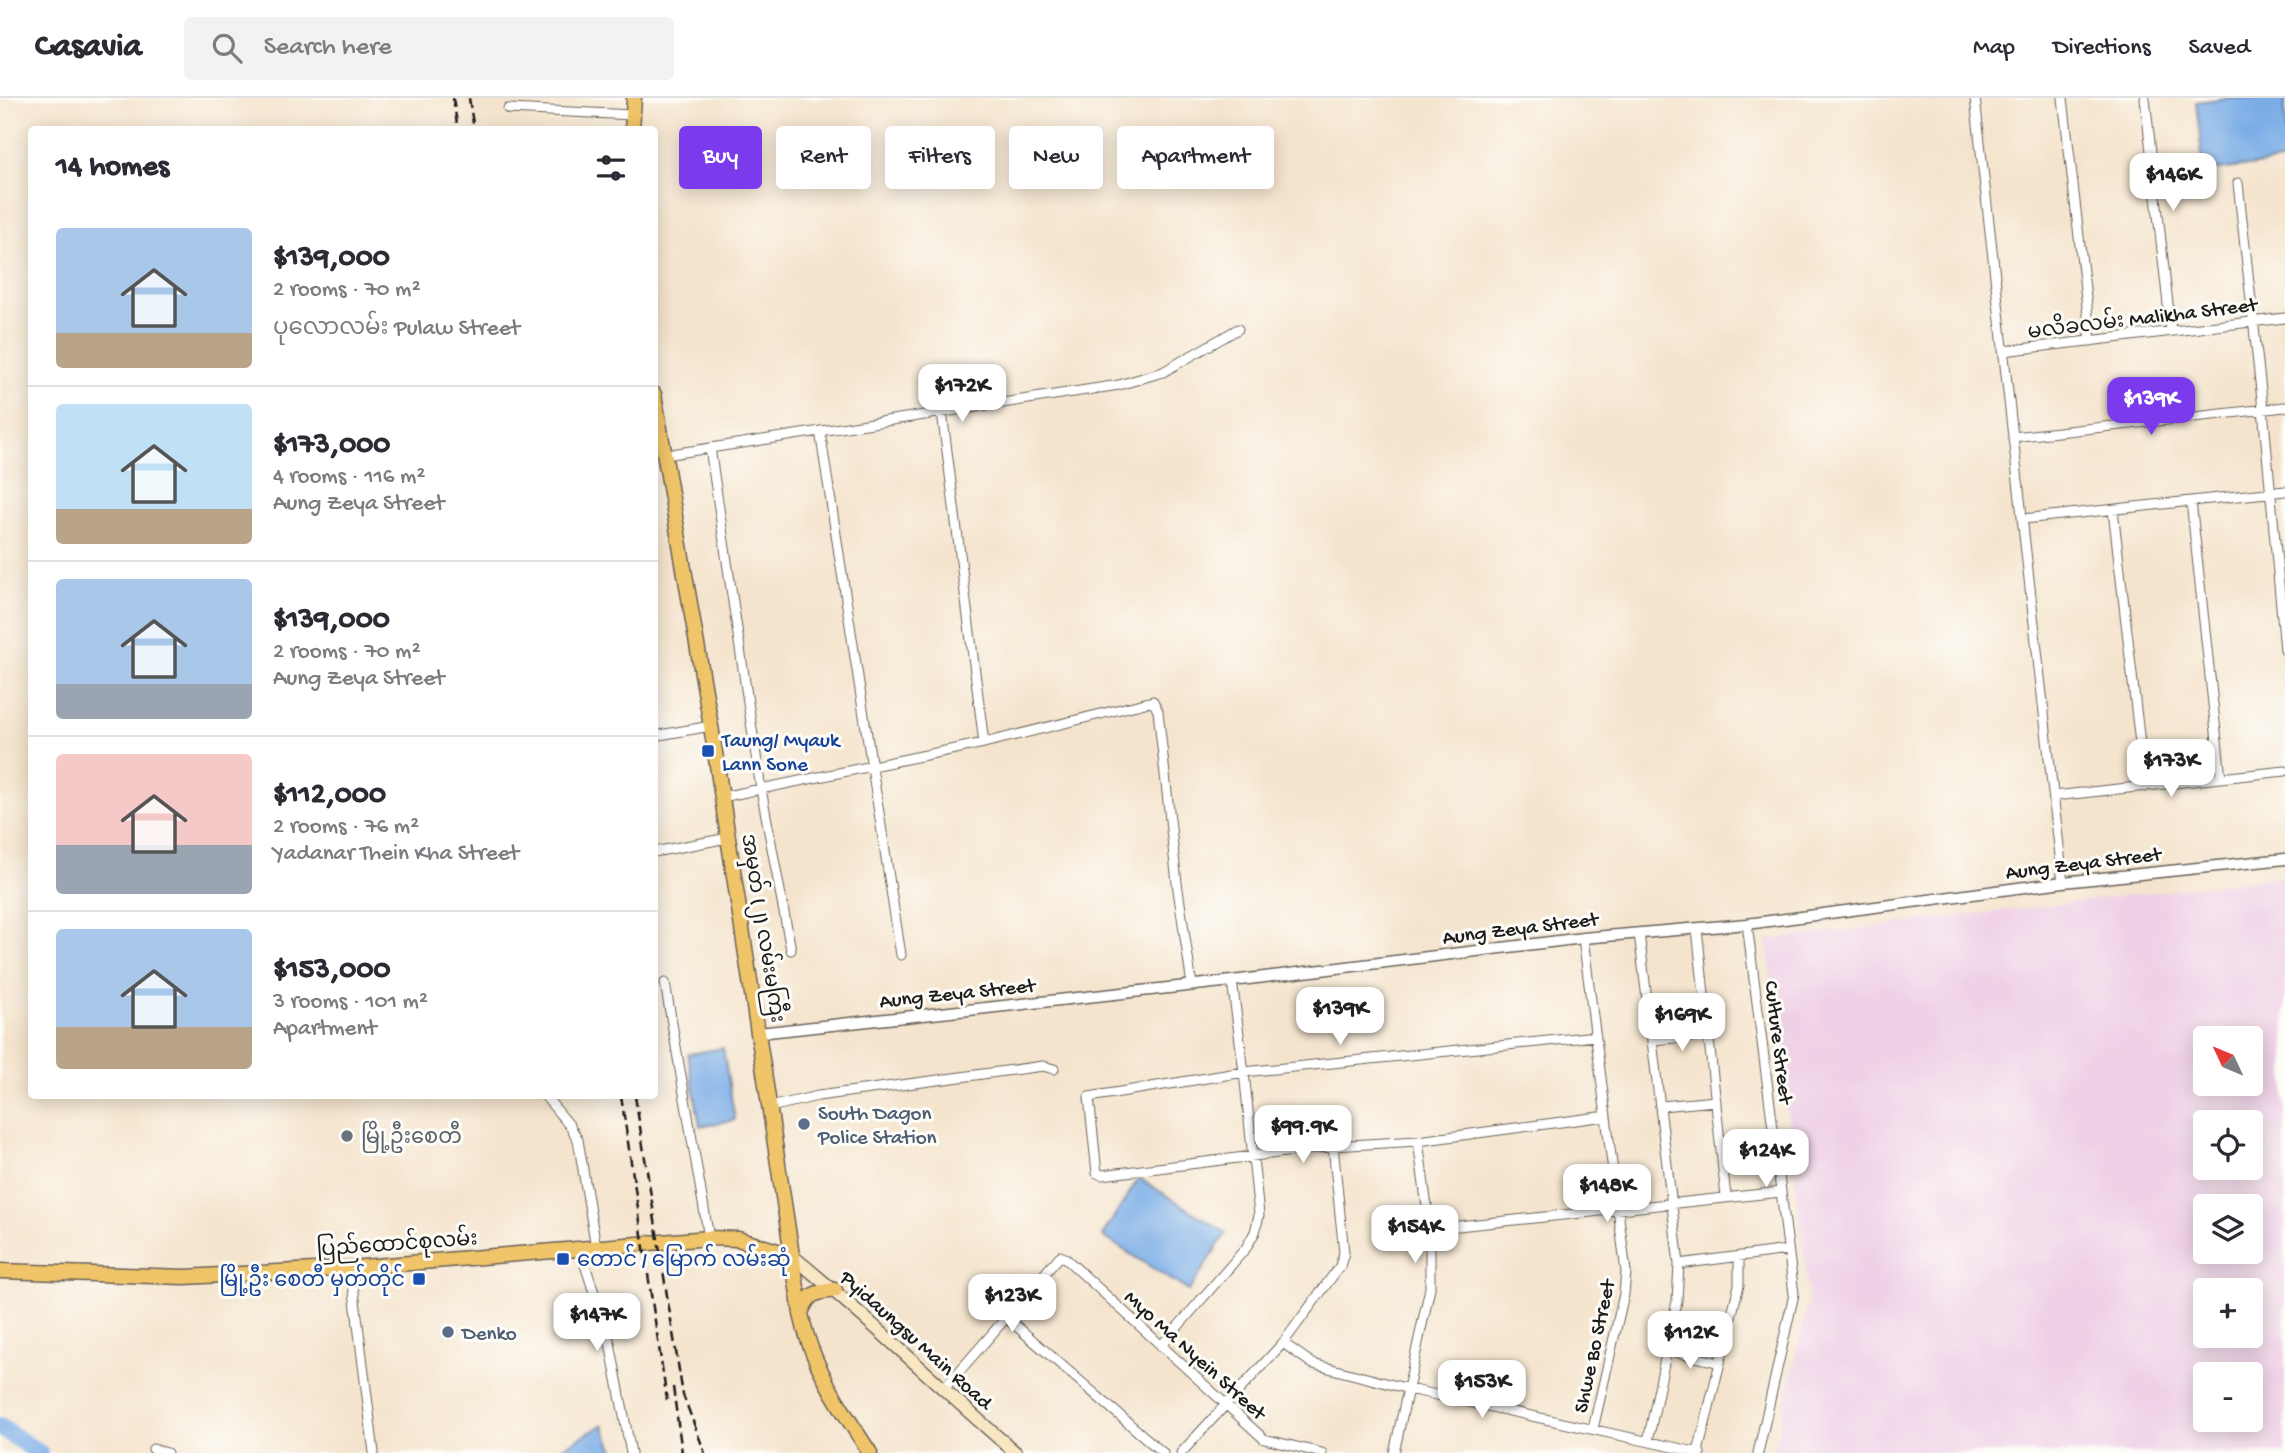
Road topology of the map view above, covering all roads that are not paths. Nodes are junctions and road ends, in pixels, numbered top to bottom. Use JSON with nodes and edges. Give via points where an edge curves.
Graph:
{"nodes":[{"id":1,"x":634,"y":98,"type":"edge"},
{"id":2,"x":1975,"y":98,"type":"edge"},
{"id":3,"x":2063,"y":98,"type":"edge"},
{"id":4,"x":2145,"y":98,"type":"edge"},
{"id":5,"x":508,"y":109,"type":"dead end"},
{"id":6,"x":633,"y":122,"type":"edge"},
{"id":7,"x":2238,"y":183,"type":"dead end"},
{"id":8,"x":2285,"y":317,"type":"edge"},
{"id":9,"x":2252,"y":321,"type":"junction"},
{"id":10,"x":1238,"y":329,"type":"dead end"},
{"id":11,"x":2171,"y":331,"type":"junction"},
{"id":12,"x":2091,"y":341,"type":"junction"},
{"id":13,"x":2003,"y":351,"type":"junction"},
{"id":14,"x":2285,"y":407,"type":"edge"},
{"id":15,"x":2263,"y":409,"type":"junction"},
{"id":16,"x":942,"y":412,"type":"junction"},
{"id":17,"x":658,"y":416,"type":"edge"},
{"id":18,"x":820,"y":431,"type":"junction"},
{"id":19,"x":2013,"y":437,"type":"junction"},
{"id":20,"x":710,"y":448,"type":"junction"},
{"id":21,"x":665,"y":455,"type":"junction"},
{"id":22,"x":2285,"y":491,"type":"edge"},
{"id":23,"x":2270,"y":493,"type":"junction"},
{"id":24,"x":2191,"y":501,"type":"junction"},
{"id":25,"x":2113,"y":510,"type":"junction"},
{"id":26,"x":2023,"y":519,"type":"junction"},
{"id":27,"x":2285,"y":650,"type":"edge"},
{"id":28,"x":711,"y":726,"type":"junction"},
{"id":29,"x":658,"y":735,"type":"edge"},
{"id":30,"x":984,"y":743,"type":"junction"},
{"id":31,"x":870,"y":767,"type":"junction"},
{"id":32,"x":2285,"y":771,"type":"edge"},
{"id":33,"x":2221,"y":778,"type":"junction"},
{"id":34,"x":2145,"y":787,"type":"junction"},
{"id":35,"x":761,"y":789,"type":"junction"},
{"id":36,"x":2054,"y":796,"type":"junction"},
{"id":37,"x":722,"y":797,"type":"junction"},
{"id":38,"x":728,"y":838,"type":"junction"},
{"id":39,"x":658,"y":851,"type":"edge"},
{"id":40,"x":2285,"y":859,"type":"edge"},
{"id":41,"x":2063,"y":882,"type":"junction"},
{"id":42,"x":1747,"y":924,"type":"junction"},
{"id":43,"x":1697,"y":929,"type":"junction"},
{"id":44,"x":1639,"y":933,"type":"junction"},
{"id":45,"x":1583,"y":938,"type":"junction"},
{"id":46,"x":791,"y":950,"type":"dead end"},
{"id":47,"x":901,"y":955,"type":"dead end"},
{"id":48,"x":1232,"y":981,"type":"junction"},
{"id":49,"x":665,"y":983,"type":"dead end"},
{"id":50,"x":1192,"y":985,"type":"junction"},
{"id":51,"x":759,"y":1033,"type":"junction"},
{"id":52,"x":1708,"y":1035,"type":"junction"},
{"id":53,"x":1596,"y":1036,"type":"junction"},
{"id":54,"x":1653,"y":1041,"type":"junction"},
{"id":55,"x":1054,"y":1069,"type":"dead end"},
{"id":56,"x":1244,"y":1072,"type":"junction"},
{"id":57,"x":548,"y":1099,"type":"edge"},
{"id":58,"x":1716,"y":1101,"type":"junction"},
{"id":59,"x":1661,"y":1106,"type":"junction"},
{"id":60,"x":770,"y":1107,"type":"junction"},
{"id":61,"x":1606,"y":1116,"type":"junction"},
{"id":62,"x":1418,"y":1141,"type":"junction"},
{"id":63,"x":1333,"y":1146,"type":"junction"},
{"id":64,"x":1254,"y":1156,"type":"junction"},
{"id":65,"x":1781,"y":1192,"type":"junction"},
{"id":66,"x":1726,"y":1197,"type":"junction"},
{"id":67,"x":1673,"y":1203,"type":"junction"},
{"id":68,"x":1618,"y":1208,"type":"junction"},
{"id":69,"x":1430,"y":1229,"type":"junction"},
{"id":70,"x":709,"y":1238,"type":"junction"},
{"id":71,"x":596,"y":1247,"type":"junction"},
{"id":72,"x":580,"y":1249,"type":"junction"},
{"id":73,"x":1788,"y":1250,"type":"junction"},
{"id":74,"x":791,"y":1255,"type":"junction"},
{"id":75,"x":1738,"y":1257,"type":"junction"},
{"id":76,"x":1679,"y":1265,"type":"junction"},
{"id":77,"x":351,"y":1268,"type":"junction"},
{"id":78,"x":1,"y":1272,"type":"edge"},
{"id":79,"x":835,"y":1290,"type":"junction"},
{"id":80,"x":801,"y":1314,"type":"junction"},
{"id":81,"x":1007,"y":1318,"type":"junction"},
{"id":82,"x":1283,"y":1343,"type":"junction"},
{"id":83,"x":1160,"y":1346,"type":"junction"},
{"id":84,"x":1667,"y":1350,"type":"junction"},
{"id":85,"x":1720,"y":1363,"type":"junction"},
{"id":86,"x":1409,"y":1389,"type":"junction"},
{"id":87,"x":943,"y":1390,"type":"junction"},
{"id":88,"x":1226,"y":1404,"type":"junction"},
{"id":89,"x":1594,"y":1429,"type":"junction"},
{"id":90,"x":1648,"y":1441,"type":"junction"},
{"id":91,"x":153,"y":1449,"type":"dead end"},
{"id":92,"x":1671,"y":1449,"type":"edge"},
{"id":93,"x":167,"y":1453,"type":"edge"},
{"id":94,"x":374,"y":1453,"type":"edge"},
{"id":95,"x":631,"y":1453,"type":"edge"},
{"id":96,"x":870,"y":1453,"type":"edge"},
{"id":97,"x":1016,"y":1453,"type":"edge"},
{"id":98,"x":1163,"y":1453,"type":"edge"},
{"id":99,"x":1181,"y":1453,"type":"edge"},
{"id":100,"x":1322,"y":1453,"type":"edge"},
{"id":101,"x":1394,"y":1453,"type":"edge"},
{"id":102,"x":1699,"y":1453,"type":"edge"},
{"id":103,"x":1758,"y":1453,"type":"edge"}],
"edges":[{"from":1,"to":6,"type":"main road"},
{"from":2,"to":13,"type":"street"},
{"from":3,"to":12,"type":"street"},
{"from":4,"to":11,"type":"street"},
{"from":5,"to":6,"type":"street"},
{"from":7,"to":9,"type":"street"},
{"from":8,"to":9,"type":"street","name":"မလိခလမ်း Malikha Street"},
{"from":9,"to":11,"type":"street","name":"မလိခလမ်း Malikha Street"},
{"from":9,"to":15,"type":"street"},
{"from":10,"to":16,"type":"street","via":[[1166,370],[1119,385]]},
{"from":11,"to":12,"type":"street","name":"မလိခလမ်း Malikha Street"},
{"from":12,"to":13,"type":"street","name":"မလိခလမ်း Malikha Street"},
{"from":13,"to":19,"type":"street"},
{"from":14,"to":15,"type":"street"},
{"from":15,"to":19,"type":"street"},
{"from":15,"to":23,"type":"street"},
{"from":16,"to":18,"type":"street"},
{"from":16,"to":30,"type":"street"},
{"from":17,"to":21,"type":"main road","name":"အမှတ် (၂) လမ်းမကြီး"},
{"from":18,"to":20,"type":"street"},
{"from":18,"to":31,"type":"street"},
{"from":19,"to":26,"type":"street"},
{"from":20,"to":21,"type":"street"},
{"from":20,"to":35,"type":"street"},
{"from":21,"to":28,"type":"main road","name":"အမှတ် (၂) လမ်းမကြီး"},
{"from":22,"to":23,"type":"street"},
{"from":23,"to":24,"type":"street"},
{"from":23,"to":27,"type":"street"},
{"from":24,"to":25,"type":"street"},
{"from":24,"to":33,"type":"street"},
{"from":25,"to":26,"type":"street"},
{"from":25,"to":34,"type":"street"},
{"from":26,"to":36,"type":"street"},
{"from":28,"to":29,"type":"street"},
{"from":28,"to":37,"type":"main road","name":"အမှတ် (၂) လမ်းမကြီး"},
{"from":30,"to":31,"type":"street"},
{"from":30,"to":50,"type":"street","via":[[1144,703],[1156,704]]},
{"from":31,"to":35,"type":"street"},
{"from":31,"to":47,"type":"street"},
{"from":32,"to":33,"type":"street"},
{"from":33,"to":34,"type":"street"},
{"from":34,"to":36,"type":"street"},
{"from":35,"to":37,"type":"street"},
{"from":35,"to":46,"type":"street"},
{"from":36,"to":41,"type":"street"},
{"from":37,"to":38,"type":"main road","name":"အမှတ် (၂) လမ်းမကြီး"},
{"from":38,"to":39,"type":"street"},
{"from":38,"to":51,"type":"main road","name":"အမှတ် (၂) လမ်းမကြီး"},
{"from":40,"to":41,"type":"street","name":"Aung Zeya Street"},
{"from":41,"to":42,"type":"street","name":"Aung Zeya Street"},
{"from":42,"to":43,"type":"street","name":"Aung Zeya Street"},
{"from":42,"to":65,"type":"street","name":"Culture Street"},
{"from":43,"to":44,"type":"street","name":"Aung Zeya Street"},
{"from":43,"to":52,"type":"street"},
{"from":44,"to":45,"type":"street","name":"Aung Zeya Street"},
{"from":44,"to":54,"type":"street"},
{"from":45,"to":48,"type":"street","name":"Aung Zeya Street"},
{"from":45,"to":53,"type":"street","name":"Shwe Bo Street"},
{"from":48,"to":50,"type":"street","name":"Aung Zeya Street"},
{"from":48,"to":56,"type":"street"},
{"from":49,"to":70,"type":"street"},
{"from":50,"to":51,"type":"street","name":"Aung Zeya Street"},
{"from":51,"to":60,"type":"main road","name":"အမှတ် (၂) လမ်းမကြီး"},
{"from":52,"to":54,"type":"street"},
{"from":52,"to":58,"type":"street"},
{"from":53,"to":56,"type":"street"},
{"from":53,"to":61,"type":"street","name":"Shwe Bo Street"},
{"from":54,"to":59,"type":"street"},
{"from":55,"to":60,"type":"street","via":[[1043,1066],[818,1096]]},
{"from":56,"to":64,"type":"street"},
{"from":56,"to":64,"type":"street","via":[[1089,1097],[1097,1172]]},
{"from":57,"to":71,"type":"street","via":[[578,1140]]},
{"from":58,"to":59,"type":"street"},
{"from":58,"to":66,"type":"street"},
{"from":59,"to":67,"type":"street"},
{"from":60,"to":74,"type":"main road","name":"အမှတ် (၂) လမ်းမကြီး"},
{"from":61,"to":62,"type":"street"},
{"from":61,"to":68,"type":"street","name":"Shwe Bo Street"},
{"from":62,"to":63,"type":"street"},
{"from":62,"to":69,"type":"street"},
{"from":63,"to":64,"type":"street"},
{"from":63,"to":82,"type":"street","via":[[1344,1258]]},
{"from":64,"to":83,"type":"street","via":[[1259,1215],[1255,1232]]},
{"from":65,"to":66,"type":"street"},
{"from":65,"to":73,"type":"street","name":"Culture Street"},
{"from":66,"to":67,"type":"street"},
{"from":67,"to":68,"type":"street"},
{"from":67,"to":76,"type":"street"},
{"from":68,"to":69,"type":"street"},
{"from":68,"to":89,"type":"street","name":"Shwe Bo Street","via":[[1626,1272],[1624,1294]]},
{"from":69,"to":86,"type":"street","via":[[1430,1288]]},
{"from":70,"to":71,"type":"main road","name":"ပြည်ထောင်စုလမ်း"},
{"from":70,"to":74,"type":"main road","name":"ပြည်ထောင်စုလမ်း","via":[[738,1239]]},
{"from":71,"to":72,"type":"main road","name":"ပြည်ထောင်စုလမ်း"},
{"from":72,"to":77,"type":"main road","name":"ပြည်ထောင်စုလမ်း"},
{"from":72,"to":95,"type":"street","via":[[610,1343]]},
{"from":73,"to":75,"type":"street"},
{"from":73,"to":103,"type":"street","name":"Culture Street","via":[[1794,1294]]},
{"from":74,"to":79,"type":"main road","name":"Pyidaungsu Main Road"},
{"from":74,"to":80,"type":"main road","name":"အမှတ် (၂) လမ်းမကြီး"},
{"from":75,"to":76,"type":"street"},
{"from":75,"to":85,"type":"street","via":[[1740,1285]]},
{"from":76,"to":84,"type":"street"},
{"from":77,"to":78,"type":"main road","name":"ပြည်ထောင်စုလမ်း","via":[[185,1276]]},
{"from":77,"to":94,"type":"street"},
{"from":79,"to":80,"type":"main road","via":[[813,1294]]},
{"from":79,"to":87,"type":"main road","name":"Pyidaungsu Main Road"},
{"from":80,"to":96,"type":"main road","name":"အမှတ် (၂) လမ်းမကြီး","via":[[812,1356]]},
{"from":81,"to":83,"type":"street","name":"Myo Ma Nyein Street","via":[[1060,1256]]},
{"from":81,"to":87,"type":"street"},
{"from":81,"to":98,"type":"street"},
{"from":82,"to":86,"type":"street","via":[[1313,1364]]},
{"from":82,"to":88,"type":"street"},
{"from":83,"to":88,"type":"street","name":"Myo Ma Nyein Street"},
{"from":84,"to":85,"type":"street"},
{"from":84,"to":90,"type":"street"},
{"from":85,"to":102,"type":"street"},
{"from":86,"to":89,"type":"street"},
{"from":86,"to":101,"type":"street"},
{"from":87,"to":97,"type":"main road","name":"Pyidaungsu Main Road"},
{"from":88,"to":99,"type":"street"},
{"from":88,"to":100,"type":"street","name":"Myo Ma Nyein Street","via":[[1264,1439]]},
{"from":89,"to":90,"type":"street"},
{"from":90,"to":92,"type":"street"},
{"from":91,"to":93,"type":"street"},
{"from":92,"to":102,"type":"street"}]}
